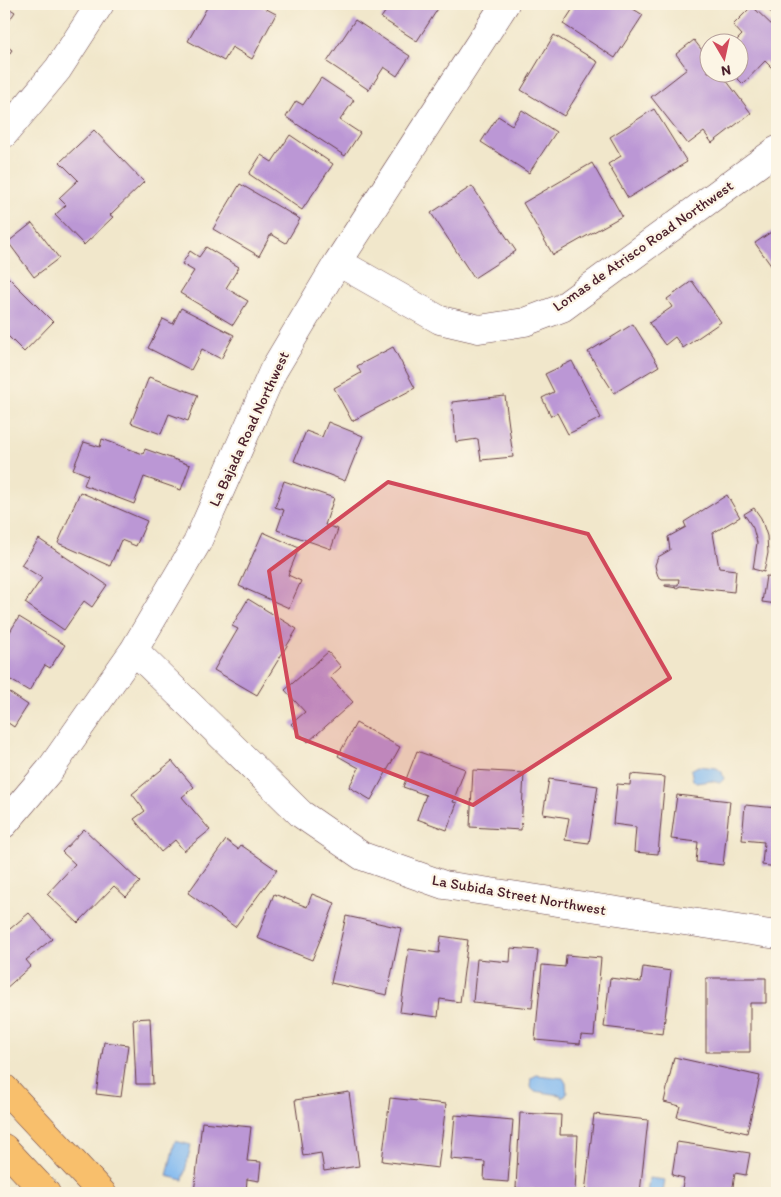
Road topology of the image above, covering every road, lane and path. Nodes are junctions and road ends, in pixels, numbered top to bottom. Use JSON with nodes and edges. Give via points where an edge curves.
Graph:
{"nodes":[{"id":1,"x":100,"y":4,"type":"edge"},
{"id":2,"x":505,"y":4,"type":"edge"},
{"id":3,"x":4,"y":134,"type":"edge"},
{"id":4,"x":777,"y":150,"type":"edge"},
{"id":5,"x":338,"y":262,"type":"junction"},
{"id":6,"x":134,"y":650,"type":"junction"},
{"id":7,"x":4,"y":824,"type":"edge"},
{"id":8,"x":777,"y":935,"type":"edge"},
{"id":9,"x":4,"y":1088,"type":"edge"},
{"id":10,"x":4,"y":1148,"type":"edge"},
{"id":11,"x":46,"y":1193,"type":"edge"},
{"id":12,"x":102,"y":1193,"type":"edge"}],
"edges":[{"from":1,"to":3,"type":"street","via":[[58,69]]},
{"from":2,"to":5,"type":"street","name":"La Bajada Road Northwest"},
{"from":4,"to":5,"type":"street","name":"Lomas de Atrisco Road Northwest","via":[[562,308],[525,322],[479,328],[440,320]]},
{"from":5,"to":6,"type":"street","name":"La Bajada Road Northwest","via":[[273,371],[197,543]]},
{"from":6,"to":7,"type":"street","name":"La Bajada Road Northwest","via":[[49,771]]},
{"from":6,"to":8,"type":"street","name":"La Subida Street Northwest","via":[[302,814],[362,856],[444,885]]},
{"from":9,"to":12,"type":"main road"},
{"from":10,"to":11,"type":"main road"}]}
